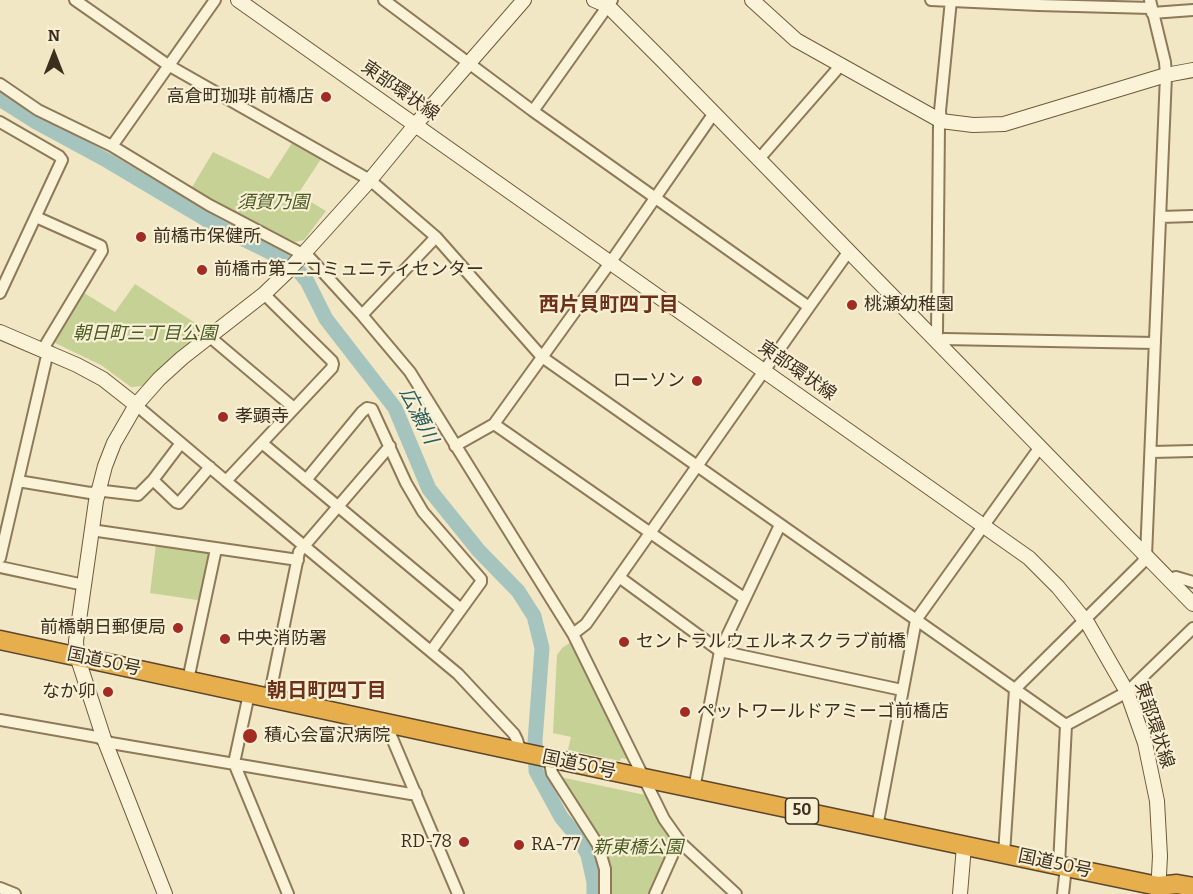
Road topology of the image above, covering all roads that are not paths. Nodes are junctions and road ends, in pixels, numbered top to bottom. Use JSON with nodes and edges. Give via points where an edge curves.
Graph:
{"nodes":[{"id":1,"x":75,"y":0,"type":"edge"},
{"id":2,"x":215,"y":0,"type":"edge"},
{"id":3,"x":238,"y":0,"type":"edge"},
{"id":4,"x":384,"y":0,"type":"edge"},
{"id":5,"x":524,"y":0,"type":"edge"},
{"id":6,"x":594,"y":0,"type":"edge"},
{"id":7,"x":752,"y":0,"type":"edge"},
{"id":8,"x":931,"y":0,"type":"edge"},
{"id":9,"x":951,"y":1,"type":"edge"},
{"id":10,"x":610,"y":3,"type":"edge"},
{"id":11,"x":1151,"y":7,"type":"edge"},
{"id":12,"x":1193,"y":10,"type":"edge"},
{"id":13,"x":468,"y":64,"type":"junction"},
{"id":14,"x":168,"y":66,"type":"junction"},
{"id":15,"x":840,"y":66,"type":"junction"},
{"id":16,"x":1193,"y":70,"type":"edge"},
{"id":17,"x":1166,"y":75,"type":"junction"},
{"id":18,"x":0,"y":84,"type":"edge"},
{"id":19,"x":533,"y":111,"type":"junction"},
{"id":20,"x":714,"y":113,"type":"junction"},
{"id":21,"x":941,"y":121,"type":"junction"},
{"id":22,"x":0,"y":122,"type":"edge"},
{"id":23,"x":416,"y":124,"type":"junction"},
{"id":24,"x":112,"y":146,"type":"junction"},
{"id":25,"x":759,"y":159,"type":"junction"},
{"id":26,"x":370,"y":180,"type":"junction"},
{"id":27,"x":656,"y":197,"type":"junction"},
{"id":28,"x":1193,"y":216,"type":"edge"},
{"id":29,"x":36,"y":217,"type":"junction"},
{"id":30,"x":1160,"y":217,"type":"junction"},
{"id":31,"x":436,"y":237,"type":"junction"},
{"id":32,"x":849,"y":251,"type":"junction"},
{"id":33,"x":610,"y":261,"type":"junction"},
{"id":34,"x":296,"y":262,"type":"junction"},
{"id":35,"x":0,"y":293,"type":"edge"},
{"id":36,"x":264,"y":294,"type":"junction"},
{"id":37,"x":809,"y":307,"type":"junction"},
{"id":38,"x":362,"y":315,"type":"junction"},
{"id":39,"x":0,"y":332,"type":"edge"},
{"id":40,"x":210,"y":337,"type":"junction"},
{"id":41,"x":936,"y":341,"type":"junction"},
{"id":42,"x":1155,"y":343,"type":"junction"},
{"id":43,"x":46,"y":350,"type":"junction"},
{"id":44,"x":542,"y":357,"type":"junction"},
{"id":45,"x":765,"y":371,"type":"junction"},
{"id":46,"x":136,"y":405,"type":"junction"},
{"id":47,"x":294,"y":408,"type":"junction"},
{"id":48,"x":494,"y":424,"type":"junction"},
{"id":49,"x":181,"y":443,"type":"junction"},
{"id":50,"x":262,"y":443,"type":"junction"},
{"id":51,"x":390,"y":446,"type":"junction"},
{"id":52,"x":455,"y":446,"type":"junction"},
{"id":53,"x":1040,"y":447,"type":"junction"},
{"id":54,"x":1193,"y":451,"type":"edge"},
{"id":55,"x":1152,"y":452,"type":"junction"},
{"id":56,"x":697,"y":465,"type":"junction"},
{"id":57,"x":210,"y":468,"type":"junction"},
{"id":58,"x":153,"y":480,"type":"junction"},
{"id":59,"x":306,"y":480,"type":"junction"},
{"id":60,"x":18,"y":482,"type":"junction"},
{"id":61,"x":226,"y":482,"type":"junction"},
{"id":62,"x":98,"y":491,"type":"junction"},
{"id":63,"x":338,"y":507,"type":"junction"},
{"id":64,"x":780,"y":525,"type":"junction"},
{"id":65,"x":982,"y":525,"type":"junction"},
{"id":66,"x":91,"y":530,"type":"junction"},
{"id":67,"x":649,"y":532,"type":"junction"},
{"id":68,"x":304,"y":547,"type":"junction"},
{"id":69,"x":216,"y":549,"type":"junction"},
{"id":70,"x":1146,"y":556,"type":"junction"},
{"id":71,"x":0,"y":558,"type":"edge"},
{"id":72,"x":298,"y":560,"type":"junction"},
{"id":73,"x":0,"y":567,"type":"edge"},
{"id":74,"x":618,"y":577,"type":"junction"},
{"id":75,"x":1170,"y":579,"type":"junction"},
{"id":76,"x":1193,"y":582,"type":"edge"},
{"id":77,"x":84,"y":585,"type":"junction"},
{"id":78,"x":744,"y":598,"type":"junction"},
{"id":79,"x":1193,"y":604,"type":"edge"},
{"id":80,"x":461,"y":609,"type":"junction"},
{"id":81,"x":1084,"y":619,"type":"junction"},
{"id":82,"x":916,"y":620,"type":"junction"},
{"id":83,"x":1193,"y":628,"type":"edge"},
{"id":84,"x":573,"y":634,"type":"junction"},
{"id":85,"x":0,"y":640,"type":"edge"},
{"id":86,"x":431,"y":651,"type":"junction"},
{"id":87,"x":720,"y":651,"type":"junction"},
{"id":88,"x":76,"y":656,"type":"junction"},
{"id":89,"x":188,"y":680,"type":"junction"},
{"id":90,"x":1015,"y":689,"type":"junction"},
{"id":91,"x":902,"y":690,"type":"junction"},
{"id":92,"x":1127,"y":692,"type":"junction"},
{"id":93,"x":249,"y":693,"type":"junction"},
{"id":94,"x":269,"y":698,"type":"junction"},
{"id":95,"x":0,"y":720,"type":"edge"},
{"id":96,"x":386,"y":723,"type":"junction"},
{"id":97,"x":1066,"y":725,"type":"junction"},
{"id":98,"x":104,"y":739,"type":"junction"},
{"id":99,"x":522,"y":753,"type":"junction"},
{"id":100,"x":547,"y":758,"type":"junction"},
{"id":101,"x":234,"y":763,"type":"junction"},
{"id":102,"x":644,"y":778,"type":"junction"},
{"id":103,"x":694,"y":789,"type":"junction"},
{"id":104,"x":416,"y":793,"type":"junction"},
{"id":105,"x":877,"y":827,"type":"junction"},
{"id":106,"x":681,"y":843,"type":"junction"},
{"id":107,"x":964,"y":846,"type":"junction"},
{"id":108,"x":1004,"y":854,"type":"junction"},
{"id":109,"x":1062,"y":866,"type":"junction"},
{"id":110,"x":1193,"y":887,"type":"edge"},
{"id":111,"x":0,"y":888,"type":"edge"},
{"id":112,"x":1162,"y":891,"type":"edge"},
{"id":113,"x":15,"y":894,"type":"edge"},
{"id":114,"x":165,"y":894,"type":"edge"},
{"id":115,"x":288,"y":894,"type":"edge"},
{"id":116,"x":458,"y":894,"type":"edge"},
{"id":117,"x":604,"y":894,"type":"edge"},
{"id":118,"x":655,"y":894,"type":"edge"},
{"id":119,"x":736,"y":894,"type":"edge"},
{"id":120,"x":960,"y":894,"type":"edge"},
{"id":121,"x":1063,"y":894,"type":"edge"}],
"edges":[{"from":1,"to":14,"type":"street"},
{"from":2,"to":14,"type":"street"},
{"from":3,"to":23,"type":"street","name":"東部環状線"},
{"from":4,"to":13,"type":"street"},
{"from":5,"to":13,"type":"street"},
{"from":6,"to":10,"type":"street"},
{"from":7,"to":15,"type":"street","via":[[796,40]]},
{"from":8,"to":9,"type":"street"},
{"from":9,"to":11,"type":"street"},
{"from":9,"to":21,"type":"street"},
{"from":10,"to":19,"type":"street"},
{"from":10,"to":20,"type":"street"},
{"from":11,"to":12,"type":"street"},
{"from":11,"to":17,"type":"street"},
{"from":13,"to":19,"type":"street"},
{"from":13,"to":23,"type":"street"},
{"from":14,"to":24,"type":"street"},
{"from":14,"to":26,"type":"street"},
{"from":15,"to":21,"type":"street"},
{"from":15,"to":25,"type":"street"},
{"from":16,"to":17,"type":"street"},
{"from":17,"to":21,"type":"street","via":[[1004,124]]},
{"from":17,"to":30,"type":"street"},
{"from":18,"to":24,"type":"street","via":[[46,114]]},
{"from":19,"to":27,"type":"street"},
{"from":20,"to":25,"type":"street"},
{"from":20,"to":27,"type":"street"},
{"from":21,"to":41,"type":"street"},
{"from":22,"to":29,"type":"street","via":[[62,158]]},
{"from":23,"to":26,"type":"street"},
{"from":23,"to":33,"type":"street","name":"東部環状線"},
{"from":24,"to":34,"type":"street"},
{"from":25,"to":32,"type":"street"},
{"from":26,"to":31,"type":"street"},
{"from":26,"to":34,"type":"street"},
{"from":27,"to":33,"type":"street"},
{"from":27,"to":37,"type":"street"},
{"from":28,"to":30,"type":"street"},
{"from":29,"to":35,"type":"street"},
{"from":29,"to":43,"type":"street","via":[[101,246],[102,251]]},
{"from":30,"to":42,"type":"street"},
{"from":31,"to":38,"type":"street"},
{"from":31,"to":44,"type":"street"},
{"from":32,"to":37,"type":"street"},
{"from":32,"to":41,"type":"street"},
{"from":33,"to":44,"type":"street"},
{"from":33,"to":45,"type":"street","name":"東部環状線"},
{"from":34,"to":36,"type":"street"},
{"from":34,"to":38,"type":"street","via":[[310,258]]},
{"from":36,"to":40,"type":"street"},
{"from":36,"to":47,"type":"street","via":[[332,361],[332,368]]},
{"from":37,"to":45,"type":"street"},
{"from":38,"to":52,"type":"street","via":[[410,372]]},
{"from":39,"to":43,"type":"street"},
{"from":40,"to":46,"type":"street","via":[[174,365]]},
{"from":40,"to":47,"type":"street"},
{"from":41,"to":42,"type":"street"},
{"from":41,"to":53,"type":"street"},
{"from":42,"to":55,"type":"street"},
{"from":43,"to":46,"type":"street","via":[[103,379]]},
{"from":43,"to":60,"type":"street"},
{"from":44,"to":48,"type":"street"},
{"from":44,"to":56,"type":"street"},
{"from":45,"to":56,"type":"street"},
{"from":45,"to":65,"type":"street","name":"東部環状線"},
{"from":46,"to":49,"type":"street"},
{"from":46,"to":62,"type":"street","via":[[114,443]]},
{"from":47,"to":50,"type":"street"},
{"from":48,"to":52,"type":"street"},
{"from":48,"to":67,"type":"street"},
{"from":49,"to":57,"type":"street"},
{"from":49,"to":58,"type":"street"},
{"from":50,"to":59,"type":"street"},
{"from":50,"to":61,"type":"street"},
{"from":51,"to":59,"type":"street","via":[[374,412],[367,408]]},
{"from":51,"to":63,"type":"street"},
{"from":51,"to":80,"type":"street","via":[[423,512],[481,579]]},
{"from":52,"to":84,"type":"street"},
{"from":53,"to":65,"type":"street"},
{"from":53,"to":70,"type":"street"},
{"from":54,"to":55,"type":"street"},
{"from":55,"to":70,"type":"street"},
{"from":56,"to":64,"type":"street"},
{"from":56,"to":67,"type":"street"},
{"from":57,"to":58,"type":"street","via":[[179,503]]},
{"from":57,"to":61,"type":"street"},
{"from":58,"to":62,"type":"street","via":[[138,495]]},
{"from":59,"to":63,"type":"street"},
{"from":60,"to":62,"type":"street"},
{"from":60,"to":71,"type":"street"},
{"from":61,"to":68,"type":"street"},
{"from":62,"to":66,"type":"street"},
{"from":63,"to":68,"type":"street"},
{"from":63,"to":80,"type":"street"},
{"from":64,"to":78,"type":"street"},
{"from":64,"to":82,"type":"street"},
{"from":65,"to":81,"type":"street","name":"東部環状線","via":[[1029,558]]},
{"from":65,"to":82,"type":"street"},
{"from":66,"to":69,"type":"street"},
{"from":66,"to":77,"type":"street"},
{"from":67,"to":74,"type":"street"},
{"from":67,"to":78,"type":"street"},
{"from":68,"to":72,"type":"street"},
{"from":68,"to":86,"type":"street"},
{"from":69,"to":72,"type":"street"},
{"from":69,"to":89,"type":"street"},
{"from":70,"to":75,"type":"street"},
{"from":70,"to":81,"type":"street"},
{"from":72,"to":94,"type":"street"},
{"from":73,"to":77,"type":"street"},
{"from":74,"to":84,"type":"street","via":[[586,624]]},
{"from":74,"to":87,"type":"street"},
{"from":75,"to":76,"type":"street"},
{"from":75,"to":79,"type":"street"},
{"from":77,"to":88,"type":"street"},
{"from":78,"to":87,"type":"street"},
{"from":80,"to":86,"type":"street"},
{"from":81,"to":90,"type":"street"},
{"from":81,"to":92,"type":"street","name":"東部環状線"},
{"from":82,"to":90,"type":"street"},
{"from":82,"to":91,"type":"street"},
{"from":83,"to":92,"type":"street"},
{"from":84,"to":102,"type":"street"},
{"from":85,"to":88,"type":"highway","name":"国道50号","number":"50"},
{"from":86,"to":99,"type":"street","via":[[471,686],[514,734]]},
{"from":87,"to":91,"type":"street"},
{"from":87,"to":103,"type":"street"},
{"from":88,"to":89,"type":"highway","name":"国道50号","number":"50"},
{"from":88,"to":98,"type":"street"},
{"from":89,"to":93,"type":"highway","name":"国道50号","number":"50"},
{"from":90,"to":97,"type":"street"},
{"from":90,"to":108,"type":"street"},
{"from":91,"to":105,"type":"street"},
{"from":92,"to":97,"type":"street"},
{"from":92,"to":112,"type":"street","name":"東部環状線","via":[[1158,801]]},
{"from":93,"to":94,"type":"highway","name":"国道50号","number":"50"},
{"from":93,"to":101,"type":"street"},
{"from":94,"to":96,"type":"highway","name":"国道50号","number":"50"},
{"from":95,"to":98,"type":"street"},
{"from":96,"to":99,"type":"highway","name":"国道50号","number":"50"},
{"from":96,"to":104,"type":"street"},
{"from":97,"to":109,"type":"street"},
{"from":98,"to":101,"type":"street"},
{"from":98,"to":114,"type":"street"},
{"from":99,"to":100,"type":"highway","name":"国道50号","number":"50"},
{"from":100,"to":102,"type":"highway","name":"国道50号","number":"50"},
{"from":100,"to":117,"type":"street","via":[[552,773],[598,845],[605,869]]},
{"from":101,"to":104,"type":"street"},
{"from":101,"to":115,"type":"street"},
{"from":102,"to":103,"type":"highway","name":"国道50号","number":"50"},
{"from":102,"to":106,"type":"street"},
{"from":103,"to":105,"type":"highway","name":"国道50号","number":"50"},
{"from":104,"to":116,"type":"street"},
{"from":105,"to":107,"type":"highway","name":"国道50号","number":"50"},
{"from":106,"to":118,"type":"street"},
{"from":106,"to":119,"type":"street"},
{"from":107,"to":108,"type":"highway","name":"国道50号","number":"50"},
{"from":107,"to":120,"type":"street"},
{"from":108,"to":109,"type":"highway","name":"国道50号","number":"50"},
{"from":109,"to":112,"type":"highway","name":"国道50号","number":"50"},
{"from":109,"to":121,"type":"street"},
{"from":110,"to":112,"type":"highway","name":"国道50号","number":"50","via":[[1177,884]]},
{"from":111,"to":113,"type":"street"}]}
